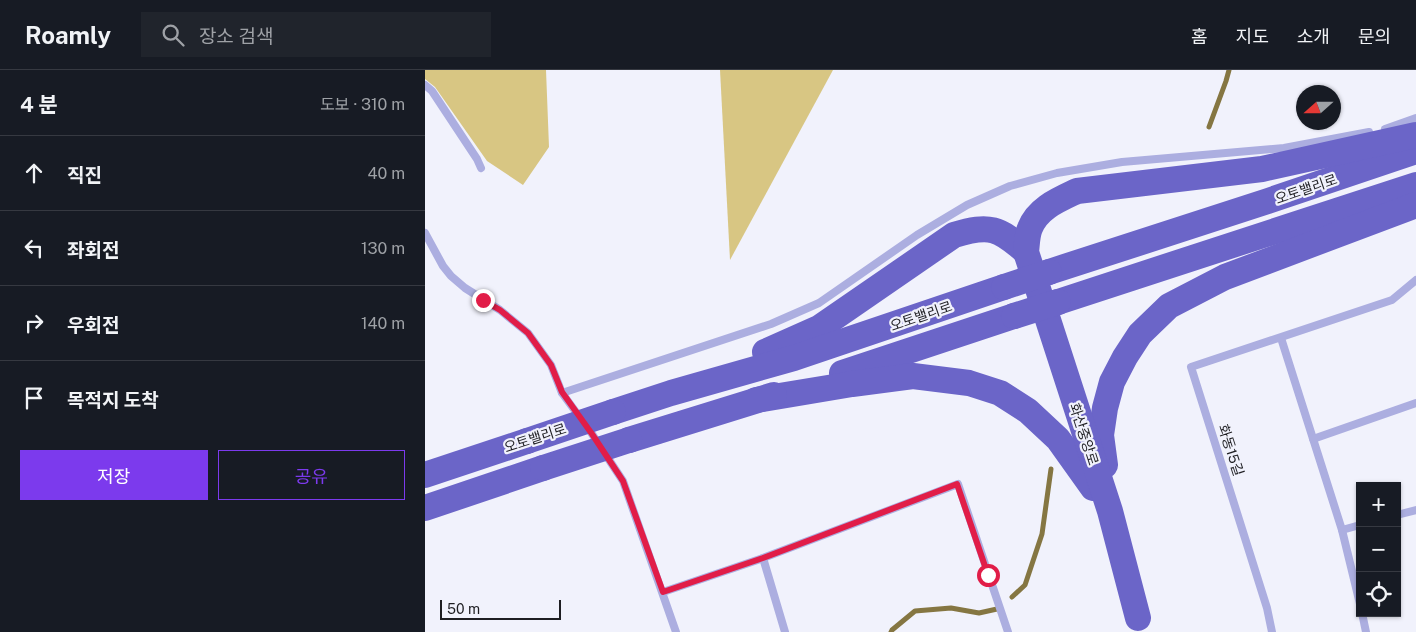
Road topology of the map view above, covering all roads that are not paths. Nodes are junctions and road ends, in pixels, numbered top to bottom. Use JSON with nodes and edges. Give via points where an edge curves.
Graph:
{"nodes":[{"id":1,"x":425,"y":85,"type":"edge"},
{"id":2,"x":1416,"y":118,"type":"edge"},
{"id":3,"x":1416,"y":135,"type":"edge"},
{"id":4,"x":1416,"y":151,"type":"edge"},
{"id":5,"x":481,"y":168,"type":"dead end"},
{"id":6,"x":1416,"y":185,"type":"edge"},
{"id":7,"x":1416,"y":205,"type":"edge"},
{"id":8,"x":425,"y":232,"type":"edge"},
{"id":9,"x":1026,"y":252,"type":"junction"},
{"id":10,"x":1416,"y":280,"type":"edge"},
{"id":11,"x":1281,"y":338,"type":"junction"},
{"id":12,"x":562,"y":392,"type":"junction"},
{"id":13,"x":671,"y":393,"type":"junction"},
{"id":14,"x":756,"y":400,"type":"junction"},
{"id":15,"x":1416,"y":403,"type":"edge"},
{"id":16,"x":1313,"y":439,"type":"junction"},
{"id":17,"x":425,"y":475,"type":"edge"},
{"id":18,"x":425,"y":508,"type":"edge"},
{"id":19,"x":1416,"y":510,"type":"edge"},
{"id":20,"x":1110,"y":511,"type":"junction"},
{"id":21,"x":1401,"y":514,"type":"edge"},
{"id":22,"x":1356,"y":526,"type":"edge"},
{"id":23,"x":1342,"y":530,"type":"junction"},
{"id":24,"x":763,"y":558,"type":"junction"},
{"id":25,"x":1356,"y":588,"type":"edge"},
{"id":26,"x":663,"y":592,"type":"junction"},
{"id":27,"x":1363,"y":617,"type":"edge"},
{"id":28,"x":1137,"y":618,"type":"dead end"},
{"id":29,"x":676,"y":632,"type":"edge"},
{"id":30,"x":785,"y":632,"type":"edge"},
{"id":31,"x":1008,"y":632,"type":"edge"},
{"id":32,"x":1272,"y":632,"type":"edge"},
{"id":33,"x":1367,"y":632,"type":"edge"}],
"edges":[{"from":1,"to":5,"type":"lane"},
{"from":2,"to":12,"type":"lane","via":[[1385,129],[1284,148],[1122,162],[1057,173],[1010,186],[967,205],[925,230],[819,303],[771,324]]},
{"from":3,"to":9,"type":"highway","via":[[1262,169],[1077,191],[1040,212],[1030,228]]},
{"from":4,"to":13,"type":"highway","name":"오토밸리로","bridge":true,"via":[[794,358]]},
{"from":6,"to":14,"type":"highway","name":"오토밸리로","bridge":true},
{"from":7,"to":20,"type":"highway","via":[[1225,277],[1169,306],[1140,334],[1112,382],[1105,408],[1101,435]]},
{"from":8,"to":12,"type":"lane","via":[[451,276],[528,333],[551,365]]},
{"from":9,"to":13,"type":"highway","via":[[1008,236],[991,229],[973,229],[955,235],[819,328]]},
{"from":9,"to":20,"type":"highway","name":"화산중앙로"},
{"from":10,"to":11,"type":"lane","name":"화동15길","via":[[1392,300]]},
{"from":11,"to":16,"type":"lane"},
{"from":11,"to":32,"type":"lane","name":"화동15길","via":[[1191,367]]},
{"from":12,"to":26,"type":"lane","via":[[623,481]]},
{"from":13,"to":17,"type":"highway","name":"오토밸리로","bridge":true},
{"from":14,"to":18,"type":"highway","name":"오토밸리로","bridge":true},
{"from":14,"to":20,"type":"highway","via":[[913,376],[969,383],[1000,392],[1028,411],[1058,438]]},
{"from":15,"to":16,"type":"lane"},
{"from":16,"to":23,"type":"lane"},
{"from":19,"to":21,"type":"lane"},
{"from":20,"to":28,"type":"highway","name":"화산중앙로"},
{"from":22,"to":23,"type":"lane"},
{"from":23,"to":25,"type":"lane"},
{"from":24,"to":26,"type":"lane"},
{"from":24,"to":30,"type":"lane"},
{"from":24,"to":31,"type":"lane","via":[[957,484]]},
{"from":26,"to":29,"type":"lane"},
{"from":27,"to":33,"type":"lane"}]}
